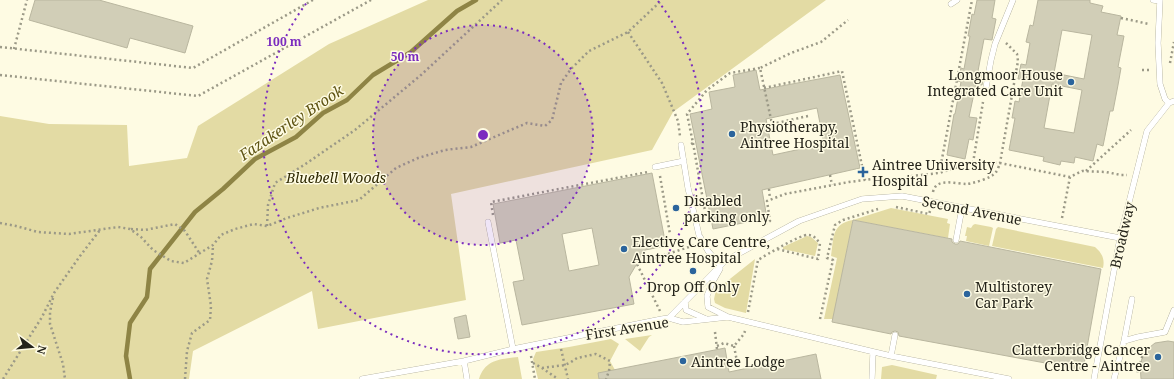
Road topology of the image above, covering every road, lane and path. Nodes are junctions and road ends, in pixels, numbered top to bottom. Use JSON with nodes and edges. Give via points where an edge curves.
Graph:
{"nodes":[{"id":1,"x":27,"y":0,"type":"edge"},
{"id":2,"x":313,"y":0,"type":"edge"},
{"id":3,"x":371,"y":0,"type":"edge"},
{"id":4,"x":502,"y":0,"type":"edge"},
{"id":5,"x":662,"y":0,"type":"edge"},
{"id":6,"x":957,"y":0,"type":"edge"},
{"id":7,"x":972,"y":0,"type":"edge"},
{"id":8,"x":1013,"y":0,"type":"edge"},
{"id":9,"x":1153,"y":0,"type":"edge"},
{"id":10,"x":1160,"y":1,"type":"edge"},
{"id":11,"x":951,"y":4,"type":"dead end"},
{"id":12,"x":1121,"y":18,"type":"dead end"},
{"id":13,"x":848,"y":20,"type":"dead end"},
{"id":14,"x":1150,"y":25,"type":"dead end"},
{"id":15,"x":628,"y":32,"type":"junction"},
{"id":16,"x":999,"y":35,"type":"junction"},
{"id":17,"x":1174,"y":42,"type":"edge"},
{"id":18,"x":0,"y":47,"type":"edge"},
{"id":19,"x":14,"y":49,"type":"junction"},
{"id":20,"x":760,"y":68,"type":"junction"},
{"id":21,"x":1169,"y":68,"type":"dead end"},
{"id":22,"x":0,"y":75,"type":"edge"},
{"id":23,"x":764,"y":88,"type":"junction"},
{"id":24,"x":985,"y":94,"type":"joint"},
{"id":25,"x":1172,"y":102,"type":"edge"},
{"id":26,"x":808,"y":116,"type":"dead end"},
{"id":27,"x":1131,"y":130,"type":"dead end"},
{"id":28,"x":693,"y":143,"type":"junction"},
{"id":29,"x":681,"y":145,"type":"junction"},
{"id":30,"x":684,"y":161,"type":"junction"},
{"id":31,"x":973,"y":163,"type":"junction"},
{"id":32,"x":1000,"y":163,"type":"junction"},
{"id":33,"x":959,"y":167,"type":"junction"},
{"id":34,"x":657,"y":168,"type":"joint"},
{"id":35,"x":651,"y":171,"type":"dead end"},
{"id":36,"x":1086,"y":171,"type":"junction"},
{"id":37,"x":1129,"y":174,"type":"dead end"},
{"id":38,"x":830,"y":175,"type":"dead end"},
{"id":39,"x":1070,"y":177,"type":"junction"},
{"id":40,"x":866,"y":180,"type":"junction"},
{"id":41,"x":832,"y":185,"type":"junction"},
{"id":42,"x":769,"y":189,"type":"dead end"},
{"id":43,"x":770,"y":199,"type":"junction"},
{"id":44,"x":932,"y":202,"type":"junction"},
{"id":45,"x":882,"y":207,"type":"dead end"},
{"id":46,"x":895,"y":207,"type":"dead end"},
{"id":47,"x":962,"y":208,"type":"junction"},
{"id":48,"x":706,"y":214,"type":"dead end"},
{"id":49,"x":494,"y":218,"type":"dead end"},
{"id":50,"x":1061,"y":219,"type":"dead end"},
{"id":51,"x":488,"y":222,"type":"dead end"},
{"id":52,"x":0,"y":223,"type":"edge"},
{"id":53,"x":765,"y":224,"type":"dead end"},
{"id":54,"x":267,"y":226,"type":"junction"},
{"id":55,"x":130,"y":229,"type":"junction"},
{"id":56,"x":101,"y":230,"type":"junction"},
{"id":57,"x":670,"y":234,"type":"dead end"},
{"id":58,"x":1120,"y":238,"type":"junction"},
{"id":59,"x":956,"y":240,"type":"dead end"},
{"id":60,"x":696,"y":244,"type":"dead end"},
{"id":61,"x":213,"y":245,"type":"junction"},
{"id":62,"x":777,"y":249,"type":"junction"},
{"id":63,"x":200,"y":254,"type":"junction"},
{"id":64,"x":722,"y":263,"type":"junction"},
{"id":65,"x":54,"y":293,"type":"junction"},
{"id":66,"x":1132,"y":299,"type":"dead end"},
{"id":67,"x":685,"y":302,"type":"junction"},
{"id":68,"x":1174,"y":310,"type":"edge"},
{"id":69,"x":661,"y":312,"type":"dead end"},
{"id":70,"x":728,"y":317,"type":"junction"},
{"id":71,"x":669,"y":318,"type":"junction"},
{"id":72,"x":706,"y":319,"type":"junction"},
{"id":73,"x":820,"y":319,"type":"dead end"},
{"id":74,"x":747,"y":321,"type":"junction"},
{"id":75,"x":715,"y":332,"type":"dead end"},
{"id":76,"x":895,"y":335,"type":"dead end"},
{"id":77,"x":1124,"y":341,"type":"junction"},
{"id":78,"x":734,"y":346,"type":"junction"},
{"id":79,"x":561,"y":348,"type":"dead end"},
{"id":80,"x":513,"y":349,"type":"junction"},
{"id":81,"x":873,"y":352,"type":"junction"},
{"id":82,"x":531,"y":356,"type":"dead end"},
{"id":83,"x":891,"y":356,"type":"junction"},
{"id":84,"x":464,"y":360,"type":"junction"},
{"id":85,"x":532,"y":363,"type":"junction"},
{"id":86,"x":565,"y":364,"type":"junction"},
{"id":87,"x":738,"y":367,"type":"dead end"},
{"id":88,"x":542,"y":368,"type":"junction"},
{"id":89,"x":3,"y":379,"type":"edge"},
{"id":90,"x":65,"y":379,"type":"edge"},
{"id":91,"x":185,"y":379,"type":"edge"},
{"id":92,"x":366,"y":379,"type":"edge"},
{"id":93,"x":467,"y":379,"type":"edge"},
{"id":94,"x":535,"y":379,"type":"edge"},
{"id":95,"x":558,"y":379,"type":"edge"},
{"id":96,"x":568,"y":379,"type":"edge"},
{"id":97,"x":606,"y":379,"type":"edge"},
{"id":98,"x":872,"y":379,"type":"edge"},
{"id":99,"x":1009,"y":379,"type":"edge"},
{"id":100,"x":1094,"y":379,"type":"edge"},
{"id":101,"x":1114,"y":379,"type":"edge"}],
"edges":[{"from":1,"to":19,"type":"path"},
{"from":2,"to":19,"type":"path","via":[[193,68]]},
{"from":3,"to":22,"type":"path","via":[[198,96]]},
{"from":4,"to":54,"type":"path","via":[[421,75],[355,130],[275,183],[268,205]]},
{"from":5,"to":15,"type":"path"},
{"from":6,"to":11,"type":"lane"},
{"from":7,"to":33,"type":"path","via":[[941,164]]},
{"from":8,"to":16,"type":"lane"},
{"from":9,"to":10,"type":"lane"},
{"from":10,"to":25,"type":"lane","via":[[1160,84],[1165,98]]},
{"from":12,"to":14,"type":"path"},
{"from":13,"to":20,"type":"path","via":[[821,42]]},
{"from":15,"to":29,"type":"path","via":[[662,83],[678,121]]},
{"from":15,"to":54,"type":"path","via":[[589,51],[571,69],[561,83],[552,120],[545,126],[527,123],[471,147],[445,150],[418,158],[396,168],[359,200],[319,208]]},
{"from":16,"to":24,"type":"lane","via":[[991,60]]},
{"from":16,"to":32,"type":"path","via":[[1017,54],[1018,61]]},
{"from":17,"to":21,"type":"path"},
{"from":18,"to":19,"type":"path"},
{"from":20,"to":23,"type":"path"},
{"from":20,"to":28,"type":"path","via":[[730,73],[707,90],[687,114]]},
{"from":23,"to":26,"type":"path","via":[[772,124]]},
{"from":23,"to":40,"type":"path","via":[[842,71]]},
{"from":24,"to":31,"type":"path"},
{"from":25,"to":58,"type":"lane","name":"Broadway","via":[[1147,131]]},
{"from":27,"to":36,"type":"path"},
{"from":28,"to":29,"type":"path"},
{"from":28,"to":48,"type":"path"},
{"from":29,"to":30,"type":"lane"},
{"from":30,"to":34,"type":"lane"},
{"from":30,"to":64,"type":"lane","via":[[699,235],[708,251]]},
{"from":31,"to":32,"type":"path"},
{"from":31,"to":33,"type":"path"},
{"from":32,"to":39,"type":"path"},
{"from":32,"to":44,"type":"path","via":[[997,172],[979,181],[967,184],[941,183],[934,189]]},
{"from":33,"to":40,"type":"path","via":[[903,178],[898,183]]},
{"from":34,"to":57,"type":"path"},
{"from":35,"to":49,"type":"path","via":[[491,202]]},
{"from":36,"to":37,"type":"path"},
{"from":36,"to":39,"type":"path"},
{"from":38,"to":41,"type":"path"},
{"from":39,"to":50,"type":"path"},
{"from":40,"to":41,"type":"path"},
{"from":41,"to":43,"type":"path"},
{"from":42,"to":43,"type":"path"},
{"from":43,"to":53,"type":"path","via":[[767,201],[770,221]]},
{"from":44,"to":46,"type":"path","via":[[929,214]]},
{"from":44,"to":47,"type":"lane","name":"Second Avenue"},
{"from":44,"to":64,"type":"lane","name":"Second Avenue","via":[[902,196],[862,199],[799,221]]},
{"from":45,"to":73,"type":"path","via":[[835,225],[827,258],[833,260]]},
{"from":47,"to":58,"type":"lane","name":"Second Avenue"},
{"from":47,"to":59,"type":"lane"},
{"from":51,"to":80,"type":"lane"},
{"from":52,"to":56,"type":"path","via":[[38,232],[69,234]]},
{"from":54,"to":61,"type":"path","via":[[254,224],[235,229],[221,235]]},
{"from":55,"to":56,"type":"path","via":[[118,227]]},
{"from":55,"to":63,"type":"path","via":[[152,250],[171,261],[184,263]]},
{"from":55,"to":63,"type":"path","via":[[145,230],[175,224],[184,231]]},
{"from":56,"to":65,"type":"path"},
{"from":58,"to":100,"type":"lane","name":"Broadway"},
{"from":60,"to":69,"type":"path","via":[[637,264]]},
{"from":61,"to":63,"type":"path"},
{"from":61,"to":91,"type":"path","via":[[207,279],[211,306],[210,320],[192,333],[187,351]]},
{"from":62,"to":62,"type":"path","via":[[818,259],[820,243],[814,236],[805,235]]},
{"from":62,"to":74,"type":"path","via":[[758,260]]},
{"from":64,"to":67,"type":"lane","name":"Second Avenue"},
{"from":64,"to":70,"type":"lane","via":[[707,296],[708,307]]},
{"from":65,"to":89,"type":"path"},
{"from":65,"to":90,"type":"path","via":[[50,324],[63,364]]},
{"from":66,"to":77,"type":"lane"},
{"from":67,"to":71,"type":"lane","name":"Second Avenue"},
{"from":67,"to":72,"type":"lane","via":[[686,310]]},
{"from":68,"to":77,"type":"lane","via":[[1165,332]]},
{"from":70,"to":72,"type":"lane","name":"First Avenue"},
{"from":70,"to":74,"type":"lane","name":"First Avenue"},
{"from":71,"to":72,"type":"lane","name":"First Avenue","via":[[683,322]]},
{"from":71,"to":80,"type":"lane","name":"First Avenue"},
{"from":74,"to":78,"type":"path","via":[[744,334]]},
{"from":74,"to":81,"type":"lane","name":"First Avenue"},
{"from":75,"to":78,"type":"path","via":[[717,348],[724,343]]},
{"from":76,"to":83,"type":"lane"},
{"from":77,"to":101,"type":"lane"},
{"from":78,"to":87,"type":"path"},
{"from":79,"to":86,"type":"path"},
{"from":80,"to":84,"type":"lane","name":"First Avenue"},
{"from":81,"to":83,"type":"lane","name":"First Avenue"},
{"from":81,"to":98,"type":"lane"},
{"from":82,"to":85,"type":"path"},
{"from":83,"to":99,"type":"lane","name":"First Avenue"},
{"from":84,"to":92,"type":"lane","name":"First Avenue"},
{"from":84,"to":93,"type":"lane"},
{"from":85,"to":88,"type":"path"},
{"from":85,"to":94,"type":"path"},
{"from":86,"to":88,"type":"path"},
{"from":86,"to":96,"type":"path"},
{"from":86,"to":97,"type":"path","via":[[577,358],[596,354],[610,361],[610,372]]},
{"from":88,"to":95,"type":"path"}]}
